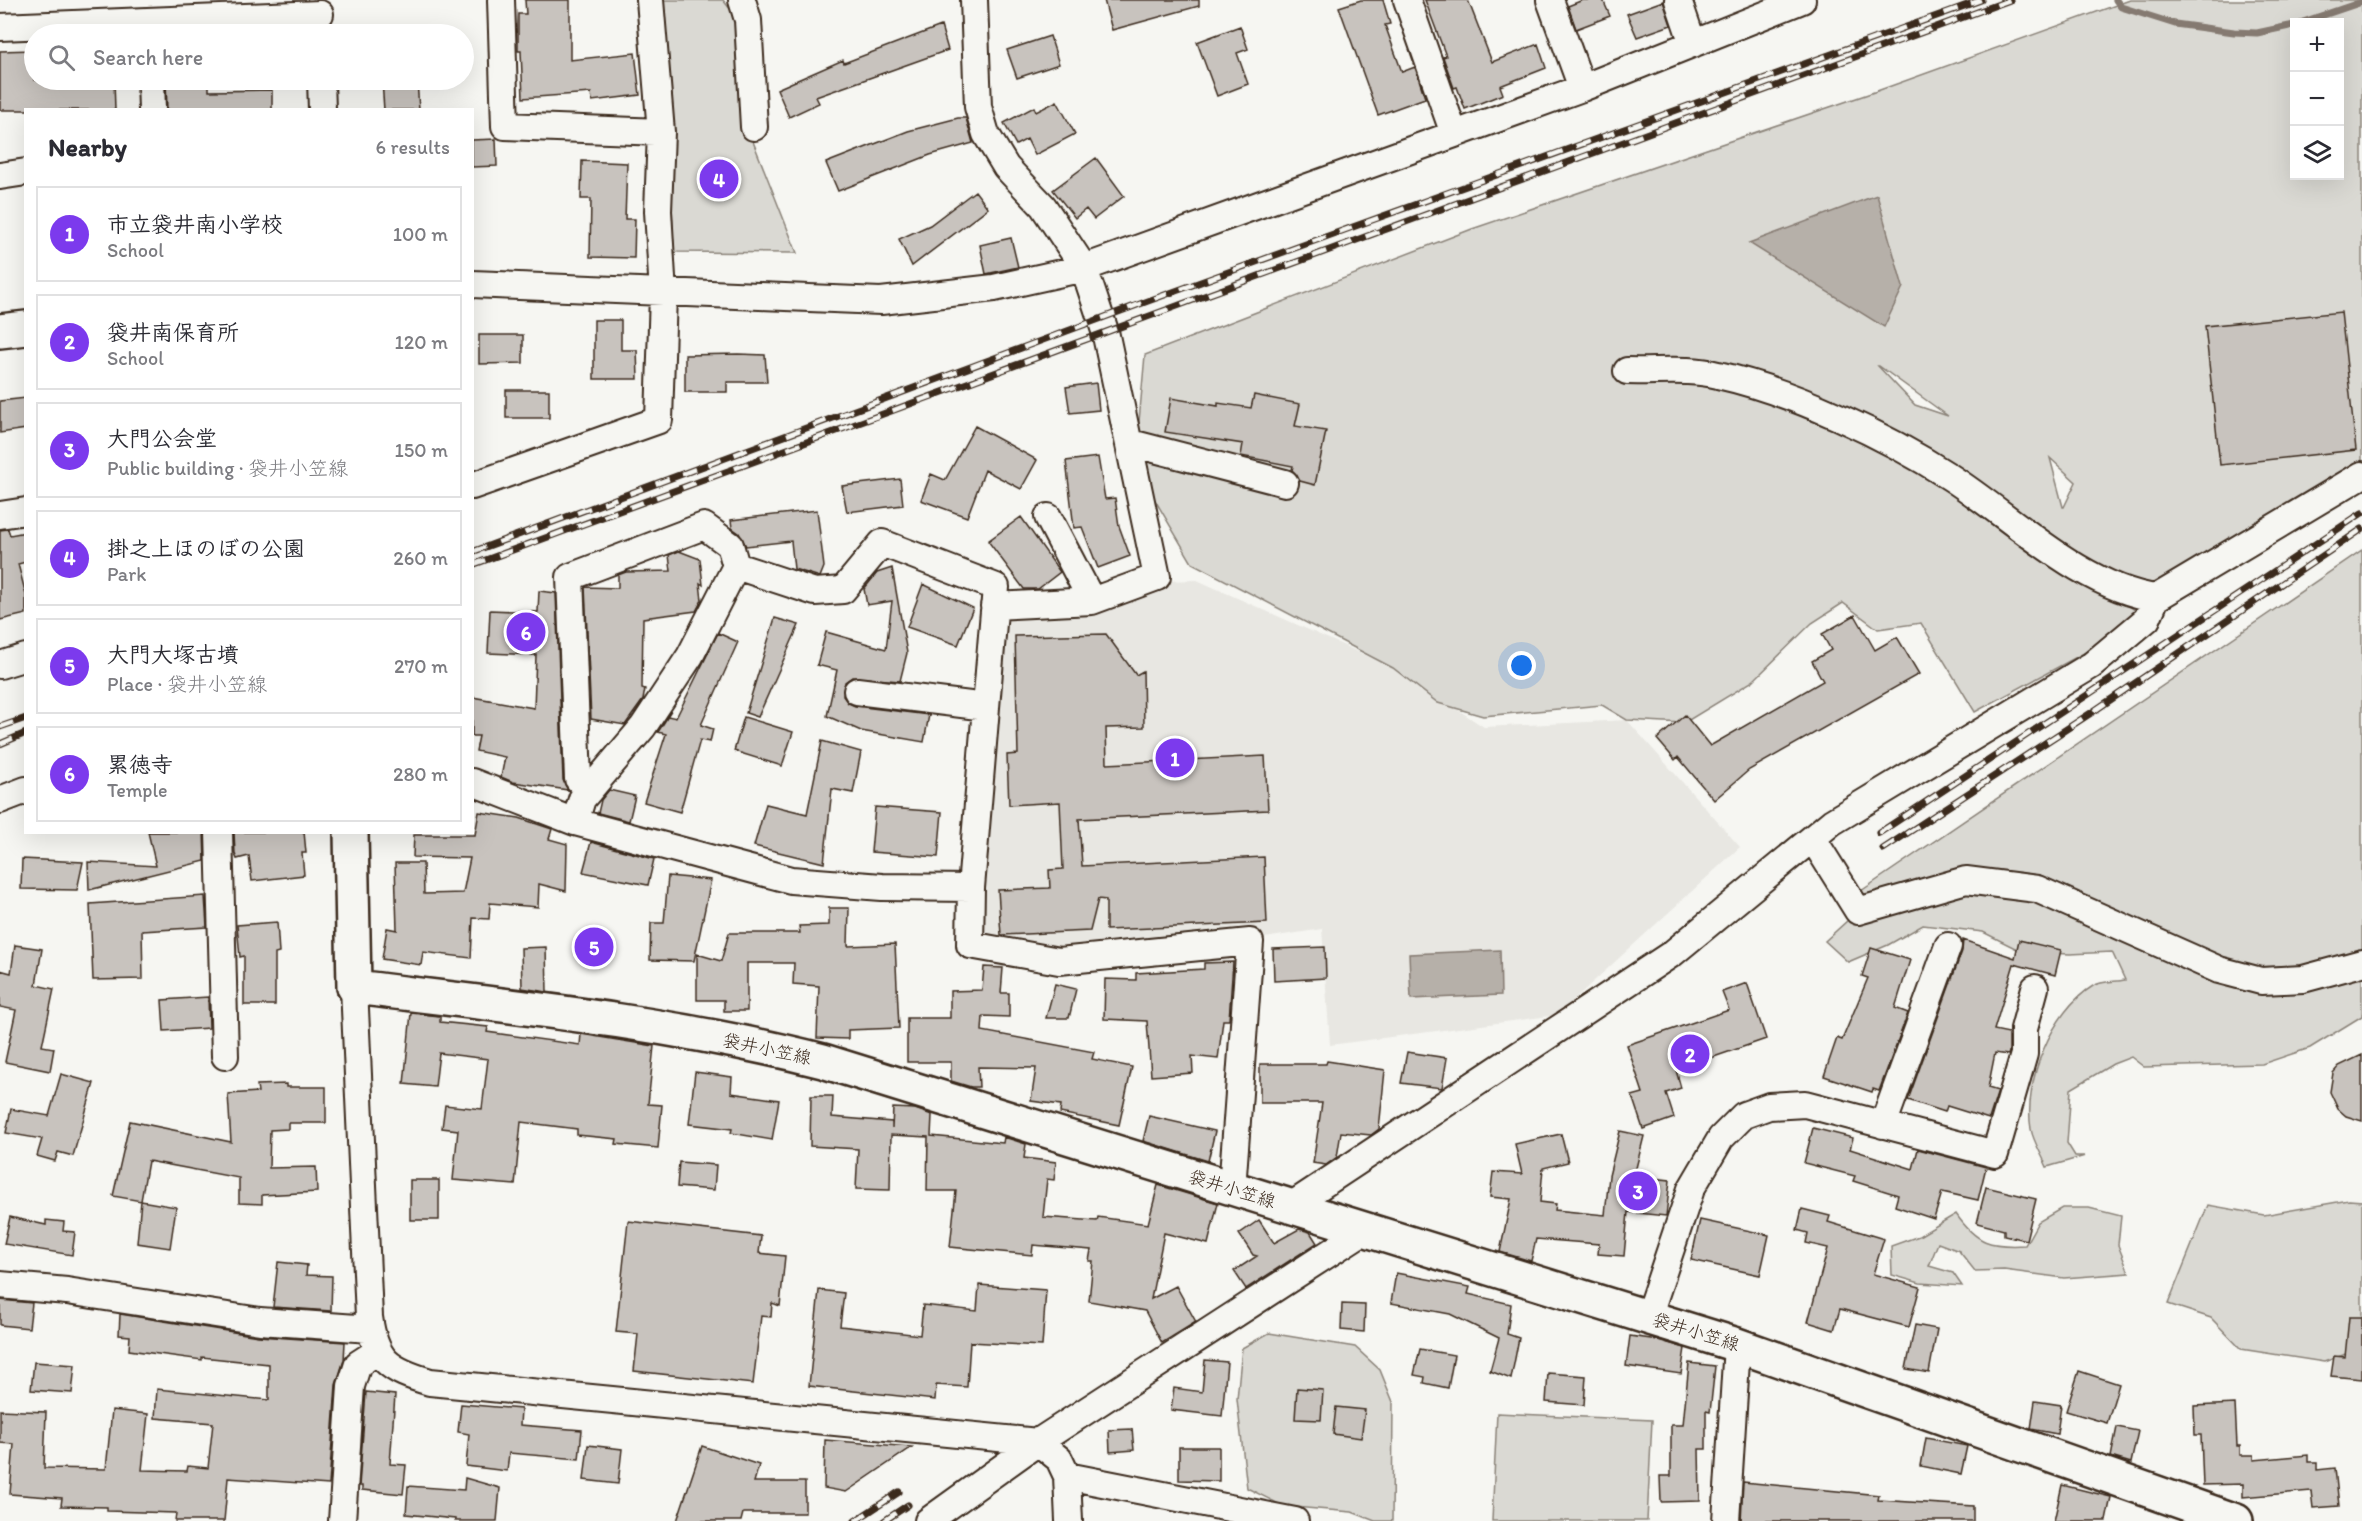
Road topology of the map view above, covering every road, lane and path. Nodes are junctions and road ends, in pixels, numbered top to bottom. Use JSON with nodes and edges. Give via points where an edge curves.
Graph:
{"nodes":[{"id":1,"x":501,"y":0,"type":"edge"},
{"id":2,"x":650,"y":0,"type":"edge"},
{"id":3,"x":742,"y":0,"type":"edge"},
{"id":4,"x":974,"y":0,"type":"edge"},
{"id":5,"x":1407,"y":0,"type":"edge"},
{"id":6,"x":1550,"y":0,"type":"edge"},
{"id":7,"x":1678,"y":0,"type":"edge"},
{"id":8,"x":1802,"y":0,"type":"edge"},
{"id":9,"x":320,"y":16,"type":"edge"},
{"id":10,"x":149,"y":19,"type":"edge"},
{"id":11,"x":56,"y":24,"type":"edge"},
{"id":12,"x":24,"y":26,"type":"edge"},
{"id":13,"x":0,"y":27,"type":"edge"},
{"id":14,"x":1694,"y":44,"type":"junction"},
{"id":15,"x":1582,"y":88,"type":"junction"},
{"id":16,"x":151,"y":90,"type":"edge"},
{"id":17,"x":321,"y":90,"type":"edge"},
{"id":18,"x":152,"y":108,"type":"edge"},
{"id":19,"x":321,"y":108,"type":"edge"},
{"id":20,"x":754,"y":127,"type":"dead end"},
{"id":21,"x":661,"y":132,"type":"junction"},
{"id":22,"x":1454,"y":134,"type":"junction"},
{"id":23,"x":24,"y":172,"type":"edge"},
{"id":24,"x":0,"y":176,"type":"edge"},
{"id":25,"x":1084,"y":267,"type":"junction"},
{"id":26,"x":474,"y":284,"type":"edge"},
{"id":27,"x":663,"y":294,"type":"junction"},
{"id":28,"x":24,"y":328,"type":"edge"},
{"id":29,"x":0,"y":331,"type":"edge"},
{"id":30,"x":1627,"y":371,"type":"dead end"},
{"id":31,"x":1131,"y":443,"type":"junction"},
{"id":32,"x":2362,"y":475,"type":"edge"},
{"id":33,"x":1285,"y":483,"type":"dead end"},
{"id":34,"x":474,"y":485,"type":"edge"},
{"id":35,"x":24,"y":511,"type":"edge"},
{"id":36,"x":0,"y":515,"type":"edge"},
{"id":37,"x":1048,"y":517,"type":"dead end"},
{"id":38,"x":736,"y":566,"type":"junction"},
{"id":39,"x":2156,"y":598,"type":"junction"},
{"id":40,"x":1092,"y":601,"type":"junction"},
{"id":41,"x":994,"y":606,"type":"junction"},
{"id":42,"x":24,"y":658,"type":"edge"},
{"id":43,"x":0,"y":665,"type":"edge"},
{"id":44,"x":857,"y":691,"type":"dead end"},
{"id":45,"x":986,"y":707,"type":"junction"},
{"id":46,"x":474,"y":783,"type":"edge"},
{"id":47,"x":24,"y":791,"type":"edge"},
{"id":48,"x":589,"y":791,"type":"junction"},
{"id":49,"x":0,"y":800,"type":"edge"},
{"id":50,"x":575,"y":822,"type":"junction"},
{"id":51,"x":219,"y":834,"type":"edge"},
{"id":52,"x":351,"y":834,"type":"edge"},
{"id":53,"x":1813,"y":839,"type":"junction"},
{"id":54,"x":971,"y":888,"type":"junction"},
{"id":55,"x":1948,"y":946,"type":"dead end"},
{"id":56,"x":2362,"y":963,"type":"edge"},
{"id":57,"x":354,"y":987,"type":"junction"},
{"id":58,"x":2035,"y":988,"type":"dead end"},
{"id":59,"x":225,"y":1056,"type":"dead end"},
{"id":60,"x":1883,"y":1125,"type":"junction"},
{"id":61,"x":1232,"y":1189,"type":"junction"},
{"id":62,"x":1289,"y":1207,"type":"junction"},
{"id":63,"x":1365,"y":1230,"type":"junction"},
{"id":64,"x":0,"y":1285,"type":"edge"},
{"id":65,"x":1648,"y":1317,"type":"junction"},
{"id":66,"x":374,"y":1340,"type":"junction"},
{"id":67,"x":1737,"y":1345,"type":"junction"},
{"id":68,"x":1038,"y":1442,"type":"junction"},
{"id":69,"x":1066,"y":1476,"type":"junction"},
{"id":70,"x":2222,"y":1519,"type":"edge"},
{"id":71,"x":342,"y":1521,"type":"edge"},
{"id":72,"x":928,"y":1521,"type":"edge"},
{"id":73,"x":1069,"y":1521,"type":"edge"},
{"id":74,"x":1295,"y":1521,"type":"edge"},
{"id":75,"x":1726,"y":1521,"type":"edge"}],
"edges":[{"from":1,"to":21,"type":"street","via":[[505,126]]},
{"from":2,"to":21,"type":"street"},
{"from":3,"to":20,"type":"street","via":[[748,20]]},
{"from":4,"to":25,"type":"street","via":[[978,107],[986,134],[1006,167],[1043,206]]},
{"from":5,"to":22,"type":"street"},
{"from":6,"to":15,"type":"street"},
{"from":7,"to":14,"type":"street"},
{"from":8,"to":14,"type":"street"},
{"from":9,"to":10,"type":"street"},
{"from":10,"to":11,"type":"street"},
{"from":12,"to":13,"type":"street"},
{"from":14,"to":15,"type":"street"},
{"from":15,"to":22,"type":"street"},
{"from":16,"to":18,"type":"street"},
{"from":17,"to":19,"type":"street"},
{"from":21,"to":27,"type":"street","via":[[658,211]]},
{"from":22,"to":25,"type":"street"},
{"from":23,"to":24,"type":"street"},
{"from":25,"to":27,"type":"street","via":[[994,288],[881,301]]},
{"from":25,"to":31,"type":"street","via":[[1102,318]]},
{"from":26,"to":27,"type":"street"},
{"from":27,"to":34,"type":"street","via":[[659,420]]},
{"from":28,"to":29,"type":"main road"},
{"from":30,"to":39,"type":"street","via":[[1716,374],[1785,395],[1864,430],[1950,476],[2067,561],[2135,595]]},
{"from":31,"to":33,"type":"street"},
{"from":31,"to":40,"type":"street","via":[[1157,577]]},
{"from":32,"to":39,"type":"street"},
{"from":35,"to":36,"type":"street"},
{"from":37,"to":40,"type":"street"},
{"from":38,"to":41,"type":"street","via":[[815,592],[843,590],[882,543],[996,587]]},
{"from":38,"to":48,"type":"street","via":[[684,665],[643,728]]},
{"from":38,"to":48,"type":"street","via":[[730,544],[704,526],[570,577],[578,779]]},
{"from":39,"to":53,"type":"street","via":[[2147,619],[2092,665],[1832,822]]},
{"from":40,"to":41,"type":"street"},
{"from":41,"to":45,"type":"street"},
{"from":42,"to":43,"type":"street"},
{"from":44,"to":45,"type":"street"},
{"from":45,"to":54,"type":"street"},
{"from":46,"to":50,"type":"street"},
{"from":47,"to":49,"type":"street"},
{"from":48,"to":50,"type":"street","via":[[582,799]]},
{"from":50,"to":54,"type":"street","via":[[791,880]]},
{"from":51,"to":59,"type":"street"},
{"from":52,"to":57,"type":"main road"},
{"from":53,"to":56,"type":"street","via":[[1858,911],[1966,880],[2037,889],[2218,970],[2262,981],[2303,979]]},
{"from":53,"to":62,"type":"street","via":[[1673,953]]},
{"from":54,"to":61,"type":"street","via":[[970,945],[1059,961],[1250,942]]},
{"from":55,"to":60,"type":"street"},
{"from":57,"to":61,"type":"main road","name":"袋井小笠線","via":[[562,1012],[773,1049],[823,1061]]},
{"from":57,"to":66,"type":"street"},
{"from":58,"to":60,"type":"street","via":[[2024,1029],[2024,1054],[1995,1154]]},
{"from":60,"to":65,"type":"street","via":[[1805,1104],[1769,1106],[1744,1115],[1721,1138],[1690,1189]]},
{"from":61,"to":62,"type":"main road","name":"袋井小笠線"},
{"from":62,"to":63,"type":"main road","name":"袋井小笠線"},
{"from":63,"to":65,"type":"main road","name":"袋井小笠線"},
{"from":63,"to":68,"type":"street"},
{"from":64,"to":66,"type":"street","via":[[67,1291]]},
{"from":65,"to":67,"type":"main road","name":"袋井小笠線"},
{"from":66,"to":68,"type":"street","via":[[384,1362],[402,1374],[430,1382]]},
{"from":66,"to":71,"type":"street","via":[[358,1364],[351,1386]]},
{"from":67,"to":70,"type":"main road","name":"袋井小笠線"},
{"from":67,"to":75,"type":"street"},
{"from":68,"to":69,"type":"street","via":[[1059,1459]]},
{"from":68,"to":72,"type":"street"},
{"from":69,"to":73,"type":"street"},
{"from":69,"to":74,"type":"street"}]}
